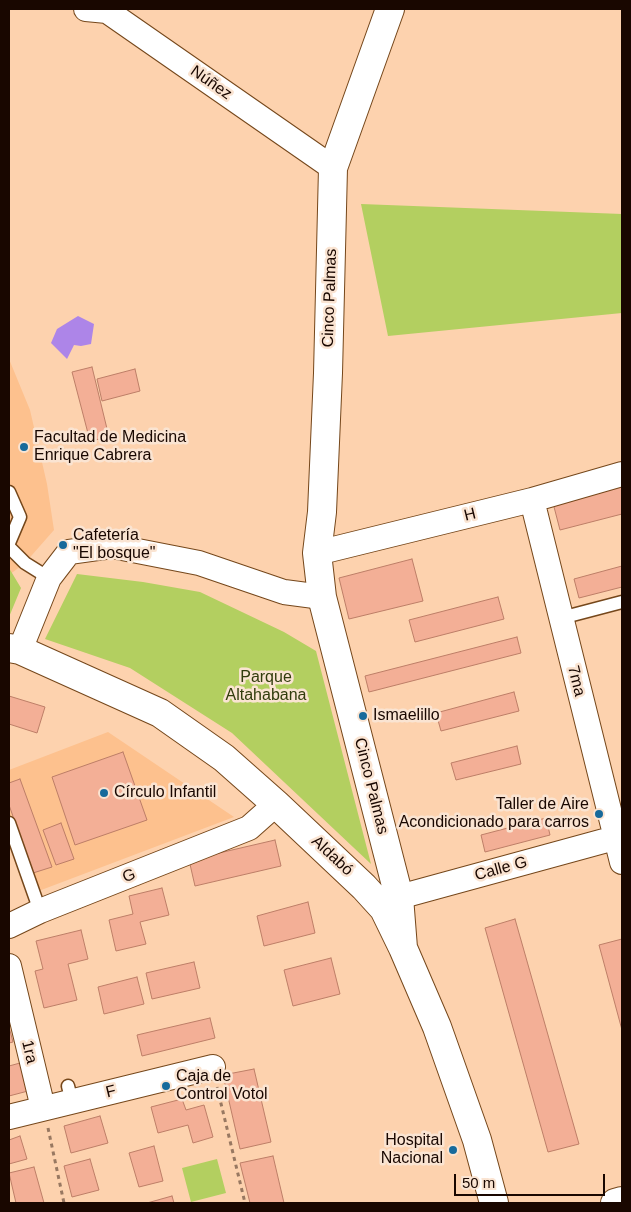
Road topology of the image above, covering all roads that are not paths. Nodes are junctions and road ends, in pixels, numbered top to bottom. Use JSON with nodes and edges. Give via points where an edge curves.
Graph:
{"nodes":[{"id":1,"x":86,"y":9,"type":"edge"},
{"id":2,"x":390,"y":9,"type":"edge"},
{"id":3,"x":333,"y":168,"type":"junction"},
{"id":4,"x":622,"y":474,"type":"edge"},
{"id":5,"x":9,"y":492,"type":"edge"},
{"id":6,"x":532,"y":500,"type":"junction"},
{"id":7,"x":9,"y":543,"type":"edge"},
{"id":8,"x":9,"y":547,"type":"edge"},
{"id":9,"x":317,"y":553,"type":"junction"},
{"id":10,"x":49,"y":578,"type":"junction"},
{"id":11,"x":322,"y":597,"type":"junction"},
{"id":12,"x":622,"y":602,"type":"edge"},
{"id":13,"x":561,"y":618,"type":"junction"},
{"id":14,"x":14,"y":649,"type":"edge"},
{"id":15,"x":276,"y":804,"type":"junction"},
{"id":16,"x":9,"y":823,"type":"edge"},
{"id":17,"x":619,"y":837,"type":"edge"},
{"id":18,"x":622,"y":862,"type":"edge"},
{"id":19,"x":391,"y":903,"type":"junction"},
{"id":20,"x":40,"y":911,"type":"junction"},
{"id":21,"x":9,"y":926,"type":"edge"},
{"id":22,"x":9,"y":966,"type":"edge"},
{"id":23,"x":213,"y":1066,"type":"road end"},
{"id":24,"x":43,"y":1108,"type":"junction"},
{"id":25,"x":9,"y":1117,"type":"edge"},
{"id":26,"x":622,"y":1202,"type":"edge"},
{"id":27,"x":494,"y":1203,"type":"edge"},
{"id":28,"x":615,"y":1203,"type":"edge"}],
"edges":[{"from":1,"to":3,"type":"street","name":"Núñez","via":[[107,10]]},
{"from":2,"to":3,"type":"street","name":"Cinco Palmas"},
{"from":3,"to":9,"type":"street","name":"Cinco Palmas","via":[[322,512]]},
{"from":4,"to":6,"type":"street","name":"H"},
{"from":5,"to":7,"type":"lane","via":[[20,517]]},
{"from":6,"to":9,"type":"street","name":"H"},
{"from":6,"to":13,"type":"street","name":"7ma"},
{"from":8,"to":10,"type":"lane","via":[[25,564]]},
{"from":9,"to":11,"type":"street","name":"Cinco Palmas"},
{"from":10,"to":11,"type":"street","via":[[69,552],[112,546],[199,562],[284,592]]},
{"from":10,"to":14,"type":"street"},
{"from":11,"to":19,"type":"street","name":"Cinco Palmas"},
{"from":12,"to":13,"type":"lane"},
{"from":13,"to":17,"type":"street","name":"7ma"},
{"from":14,"to":15,"type":"street","name":"Aldabó","via":[[160,713],[224,758]]},
{"from":15,"to":19,"type":"street","name":"Aldabó","via":[[364,887]]},
{"from":15,"to":20,"type":"street","name":"G","via":[[249,828]]},
{"from":16,"to":20,"type":"lane"},
{"from":17,"to":18,"type":"street","name":"7ma"},
{"from":17,"to":19,"type":"street","name":"Calle G"},
{"from":19,"to":27,"type":"street","name":"Cinco Palmas","via":[[403,948],[437,1027],[477,1140]]},
{"from":20,"to":21,"type":"street","name":"G"},
{"from":22,"to":24,"type":"street","name":"1ra"},
{"from":23,"to":24,"type":"street","name":"F","via":[[70,1094]]},
{"from":24,"to":25,"type":"street","name":"F"},
{"from":26,"to":28,"type":"street"}]}
